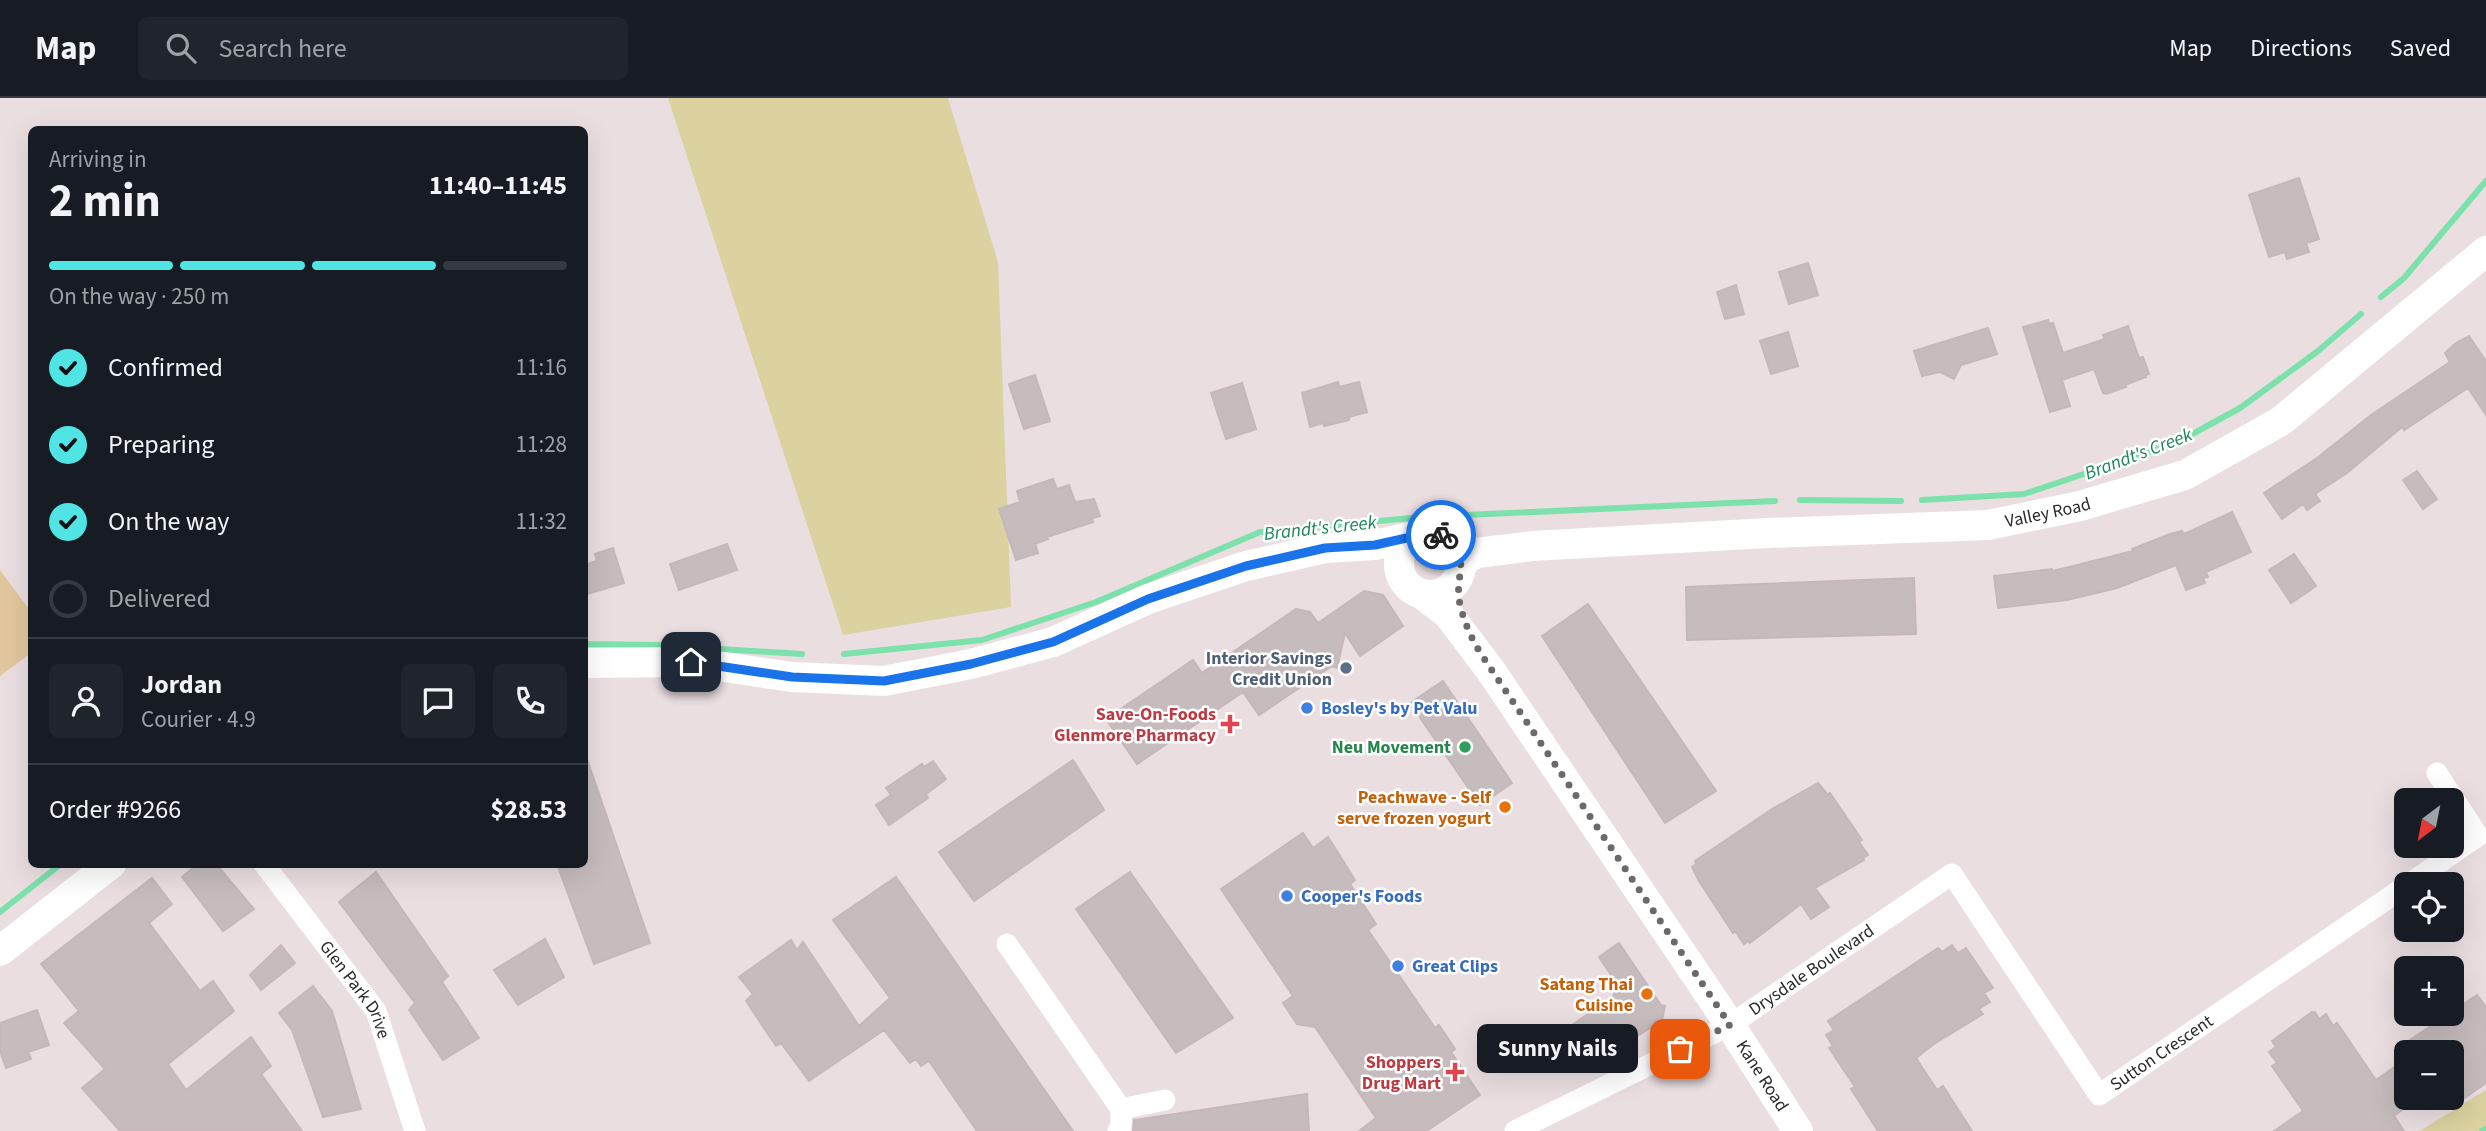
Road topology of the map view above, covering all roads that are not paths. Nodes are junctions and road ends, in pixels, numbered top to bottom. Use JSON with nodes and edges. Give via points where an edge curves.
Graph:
{"nodes":[{"id":1,"x":2485,"y":255,"type":"edge"},
{"id":2,"x":1429,"y":534,"type":"junction"},
{"id":3,"x":1532,"y":546,"type":"junction"},
{"id":4,"x":1325,"y":548,"type":"junction"},
{"id":5,"x":1460,"y":571,"type":"junction"},
{"id":6,"x":1414,"y":589,"type":"junction"},
{"id":7,"x":588,"y":663,"type":"edge"},
{"id":8,"x":1491,"y":671,"type":"junction"},
{"id":9,"x":2437,"y":772,"type":"dead end"},
{"id":10,"x":106,"y":868,"type":"edge"},
{"id":11,"x":267,"y":868,"type":"edge"},
{"id":12,"x":2427,"y":872,"type":"edge"},
{"id":13,"x":1952,"y":874,"type":"joint"},
{"id":14,"x":2394,"y":895,"type":"edge"},
{"id":15,"x":1007,"y":944,"type":"dead end"},
{"id":16,"x":0,"y":951,"type":"edge"},
{"id":17,"x":1730,"y":1025,"type":"junction"},
{"id":18,"x":1166,"y":1100,"type":"dead end"},
{"id":19,"x":1121,"y":1109,"type":"junction"},
{"id":20,"x":415,"y":1131,"type":"edge"},
{"id":21,"x":1118,"y":1131,"type":"edge"},
{"id":22,"x":1515,"y":1131,"type":"edge"},
{"id":23,"x":1798,"y":1131,"type":"edge"}],
"edges":[{"from":1,"to":3,"type":"street","name":"Valley Road","via":[[2281,421],[2185,475],[2080,506],[1988,525]]},
{"from":2,"to":3,"type":"street","name":"Valley Road"},
{"from":2,"to":4,"type":"street","name":"Valley Road","via":[[1375,545]]},
{"from":2,"to":5,"type":"street","via":[[1449,539],[1456,547]]},
{"from":2,"to":6,"type":"street","via":[[1404,547],[1400,555],[1401,575]]},
{"from":3,"to":5,"type":"street","name":"Valley Road","via":[[1477,553],[1466,559]]},
{"from":4,"to":6,"type":"street","name":"Valley Road","via":[[1384,563]]},
{"from":4,"to":7,"type":"street","name":"Valley Road","via":[[1246,566],[1148,599],[1053,642],[884,681],[792,677],[691,662]]},
{"from":5,"to":6,"type":"street","name":"Valley Road","via":[[1449,590],[1441,594]]},
{"from":5,"to":8,"type":"street","name":"Kane Road","via":[[1459,601],[1467,629]]},
{"from":6,"to":8,"type":"street","name":"Kane Road","via":[[1448,614]]},
{"from":8,"to":17,"type":"street","name":"Kane Road"},
{"from":9,"to":12,"type":"street","name":"Sutton Crescent","via":[[2478,836]]},
{"from":10,"to":16,"type":"street"},
{"from":11,"to":20,"type":"street","name":"Glen Park Drive","via":[[376,1011]]},
{"from":13,"to":14,"type":"street","name":"Sutton Crescent","via":[[2099,1095]]},
{"from":13,"to":17,"type":"street","name":"Drysdale Boulevard"},
{"from":15,"to":19,"type":"street"},
{"from":17,"to":22,"type":"street","name":"Drysdale Boulevard"},
{"from":17,"to":23,"type":"street","name":"Kane Road"},
{"from":18,"to":19,"type":"street"},
{"from":19,"to":21,"type":"street"}]}
